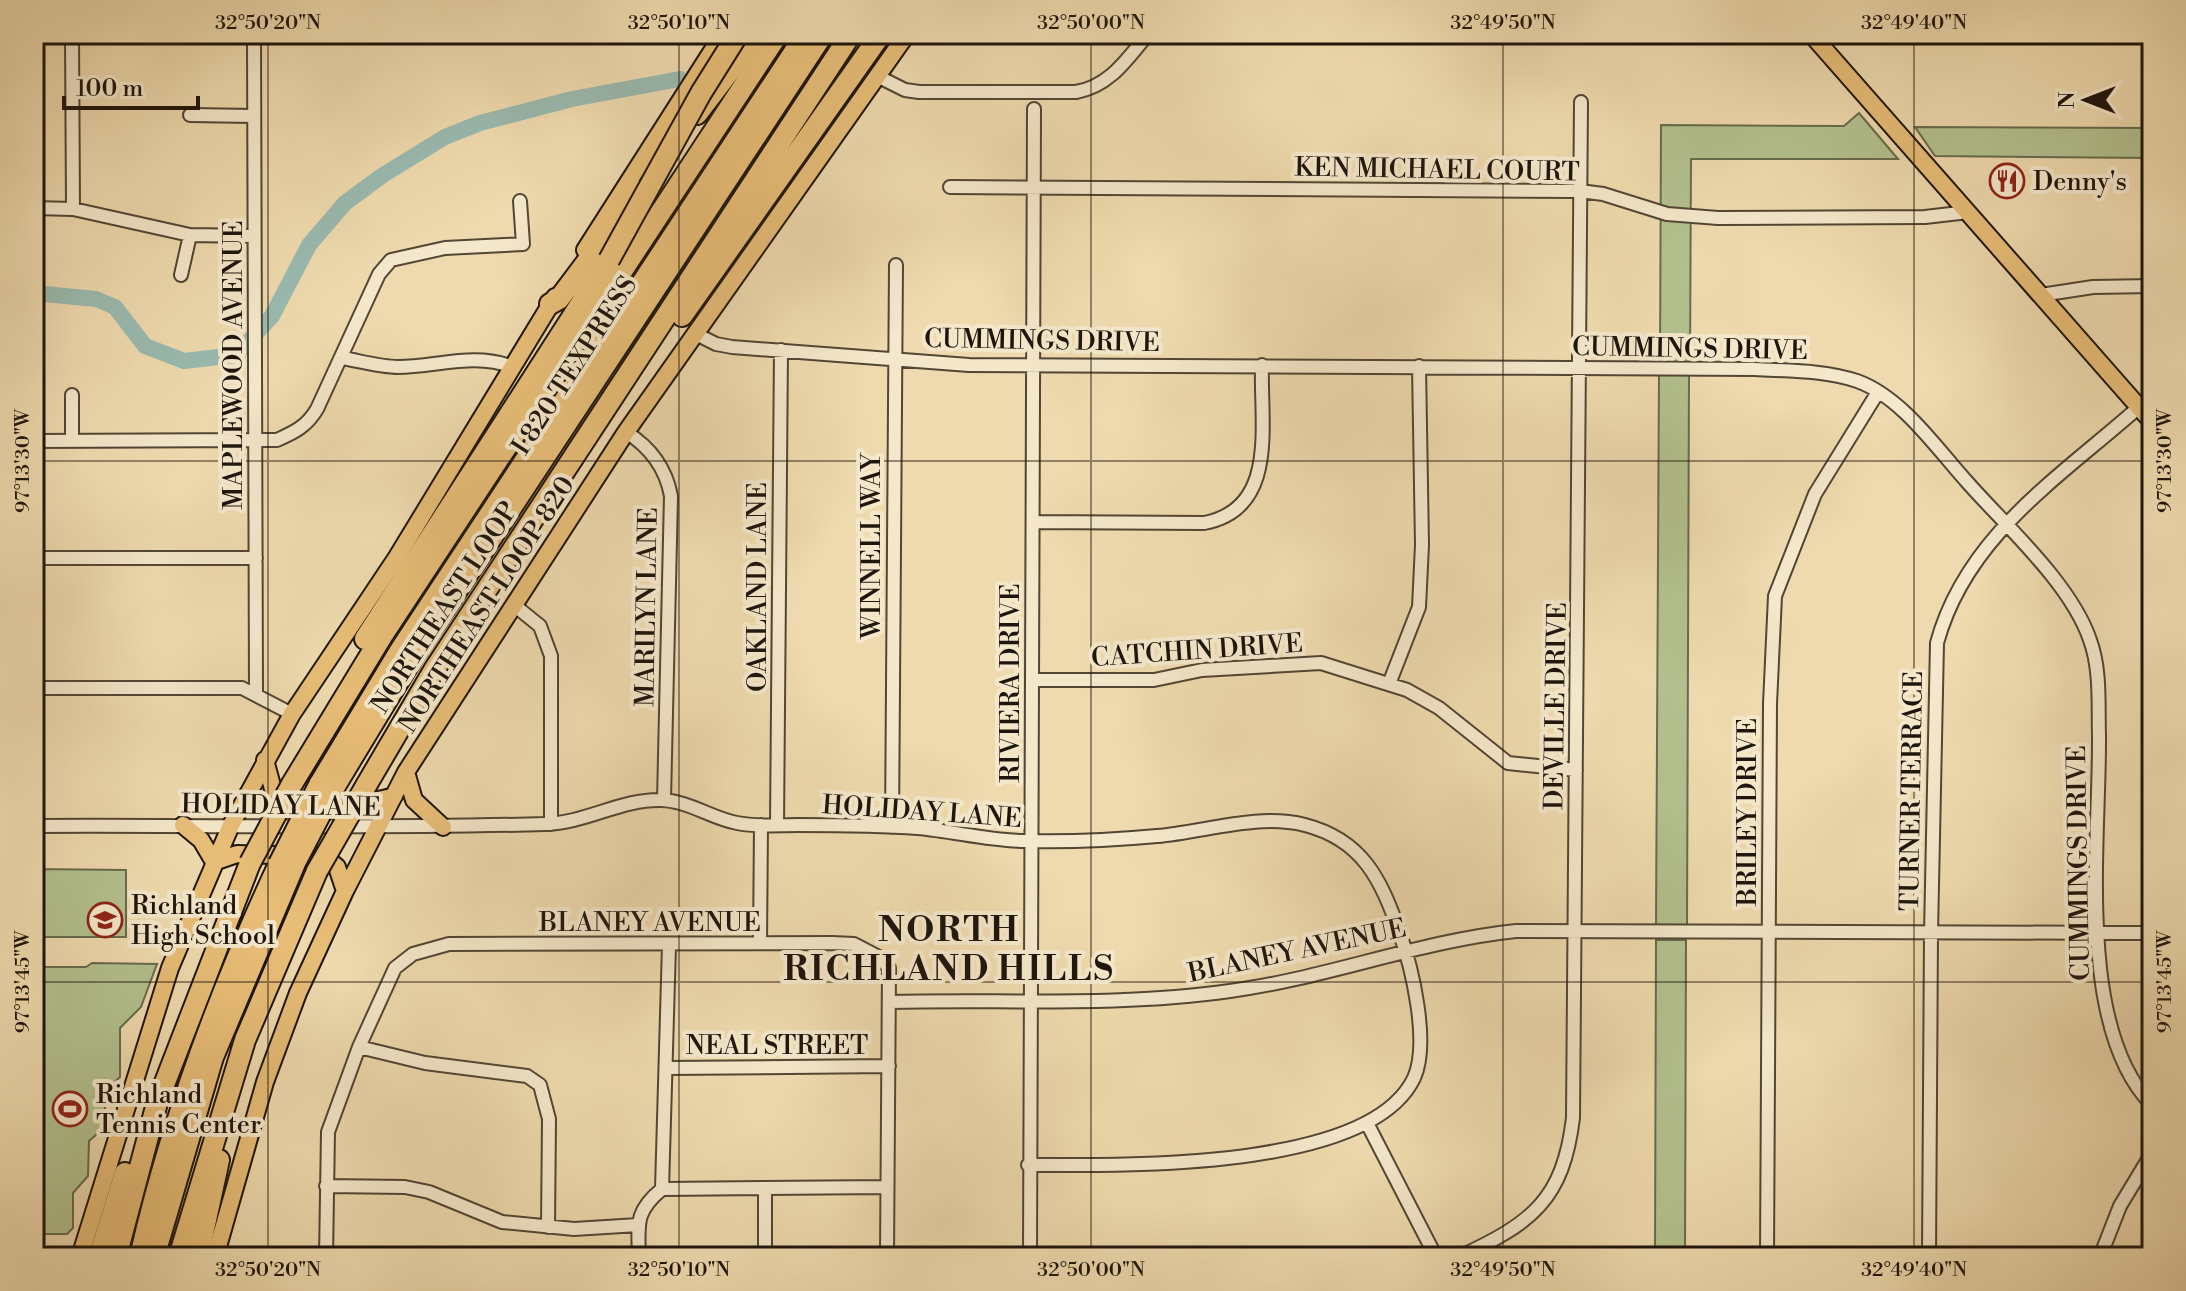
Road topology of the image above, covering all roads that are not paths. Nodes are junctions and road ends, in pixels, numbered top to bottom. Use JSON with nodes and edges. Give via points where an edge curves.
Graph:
{"nodes":[{"id":1,"x":72,"y":34,"type":"edge"},
{"id":2,"x":254,"y":34,"type":"edge"},
{"id":3,"x":722,"y":34,"type":"edge"},
{"id":4,"x":738,"y":34,"type":"edge"},
{"id":5,"x":758,"y":34,"type":"edge"},
{"id":6,"x":778,"y":34,"type":"edge"},
{"id":7,"x":806,"y":34,"type":"edge"},
{"id":8,"x":823,"y":34,"type":"edge"},
{"id":9,"x":851,"y":34,"type":"edge"},
{"id":10,"x":881,"y":34,"type":"edge"},
{"id":11,"x":907,"y":34,"type":"edge"},
{"id":12,"x":1148,"y":34,"type":"edge"},
{"id":13,"x":1811,"y":34,"type":"edge"},
{"id":14,"x":879,"y":77,"type":"junction"},
{"id":15,"x":1581,"y":102,"type":"dead end"},
{"id":16,"x":1034,"y":109,"type":"dead end"},
{"id":17,"x":190,"y":115,"type":"dead end"},
{"id":18,"x":254,"y":116,"type":"junction"},
{"id":19,"x":950,"y":187,"type":"dead end"},
{"id":20,"x":1035,"y":188,"type":"junction"},
{"id":21,"x":1580,"y":191,"type":"junction"},
{"id":22,"x":520,"y":201,"type":"dead end"},
{"id":23,"x":34,"y":208,"type":"edge"},
{"id":24,"x":73,"y":209,"type":"junction"},
{"id":25,"x":1968,"y":212,"type":"junction"},
{"id":26,"x":190,"y":235,"type":"junction"},
{"id":27,"x":254,"y":236,"type":"junction"},
{"id":28,"x":896,"y":265,"type":"dead end"},
{"id":29,"x":181,"y":275,"type":"dead end"},
{"id":30,"x":2152,"y":286,"type":"edge"},
{"id":31,"x":2041,"y":295,"type":"junction"},
{"id":32,"x":550,"y":304,"type":"junction"},
{"id":33,"x":694,"y":333,"type":"junction"},
{"id":34,"x":781,"y":350,"type":"junction"},
{"id":35,"x":895,"y":357,"type":"junction"},
{"id":36,"x":342,"y":358,"type":"junction"},
{"id":37,"x":1035,"y":365,"type":"junction"},
{"id":38,"x":1262,"y":365,"type":"junction"},
{"id":39,"x":1419,"y":366,"type":"junction"},
{"id":40,"x":512,"y":367,"type":"junction"},
{"id":41,"x":633,"y":367,"type":"junction"},
{"id":42,"x":1580,"y":367,"type":"junction"},
{"id":43,"x":1878,"y":392,"type":"junction"},
{"id":44,"x":72,"y":395,"type":"dead end"},
{"id":45,"x":2139,"y":407,"type":"junction"},
{"id":46,"x":2152,"y":422,"type":"edge"},
{"id":47,"x":626,"y":432,"type":"junction"},
{"id":48,"x":255,"y":440,"type":"junction"},
{"id":49,"x":34,"y":441,"type":"edge"},
{"id":50,"x":72,"y":441,"type":"junction"},
{"id":51,"x":1034,"y":522,"type":"junction"},
{"id":52,"x":2006,"y":526,"type":"junction"},
{"id":53,"x":34,"y":558,"type":"edge"},
{"id":54,"x":256,"y":558,"type":"junction"},
{"id":55,"x":514,"y":605,"type":"junction"},
{"id":56,"x":1032,"y":680,"type":"junction"},
{"id":57,"x":1389,"y":684,"type":"junction"},
{"id":58,"x":34,"y":688,"type":"edge"},
{"id":59,"x":256,"y":695,"type":"junction"},
{"id":60,"x":292,"y":714,"type":"junction"},
{"id":61,"x":265,"y":760,"type":"junction"},
{"id":62,"x":1576,"y":770,"type":"junction"},
{"id":63,"x":406,"y":772,"type":"junction"},
{"id":64,"x":292,"y":784,"type":"junction"},
{"id":65,"x":327,"y":785,"type":"junction"},
{"id":66,"x":394,"y":796,"type":"junction"},
{"id":67,"x":664,"y":800,"type":"junction"},
{"id":68,"x":551,"y":824,"type":"junction"},
{"id":69,"x":183,"y":825,"type":"junction"},
{"id":70,"x":231,"y":825,"type":"junction"},
{"id":71,"x":761,"y":825,"type":"junction"},
{"id":72,"x":777,"y":825,"type":"junction"},
{"id":73,"x":34,"y":826,"type":"edge"},
{"id":74,"x":443,"y":827,"type":"junction"},
{"id":75,"x":892,"y":827,"type":"junction"},
{"id":76,"x":377,"y":828,"type":"junction"},
{"id":77,"x":1031,"y":842,"type":"junction"},
{"id":78,"x":214,"y":862,"type":"junction"},
{"id":79,"x":287,"y":864,"type":"junction"},
{"id":80,"x":345,"y":891,"type":"junction"},
{"id":81,"x":1574,"y":932,"type":"junction"},
{"id":82,"x":2152,"y":933,"type":"edge"},
{"id":83,"x":1769,"y":934,"type":"junction"},
{"id":84,"x":1931,"y":934,"type":"junction"},
{"id":85,"x":2098,"y":934,"type":"junction"},
{"id":86,"x":760,"y":943,"type":"junction"},
{"id":87,"x":669,"y":945,"type":"junction"},
{"id":88,"x":1406,"y":951,"type":"junction"},
{"id":89,"x":1031,"y":999,"type":"junction"},
{"id":90,"x":889,"y":1002,"type":"junction"},
{"id":91,"x":245,"y":1040,"type":"junction"},
{"id":92,"x":359,"y":1047,"type":"junction"},
{"id":93,"x":889,"y":1066,"type":"junction"},
{"id":94,"x":667,"y":1068,"type":"junction"},
{"id":95,"x":157,"y":1103,"type":"junction"},
{"id":96,"x":2152,"y":1105,"type":"edge"},
{"id":97,"x":1368,"y":1125,"type":"junction"},
{"id":98,"x":2152,"y":1153,"type":"edge"},
{"id":99,"x":1028,"y":1165,"type":"junction"},
{"id":100,"x":326,"y":1186,"type":"junction"},
{"id":101,"x":887,"y":1187,"type":"junction"},
{"id":102,"x":662,"y":1189,"type":"junction"},
{"id":103,"x":765,"y":1189,"type":"junction"},
{"id":104,"x":638,"y":1225,"type":"junction"},
{"id":105,"x":548,"y":1227,"type":"junction"},
{"id":106,"x":80,"y":1257,"type":"edge"},
{"id":107,"x":99,"y":1257,"type":"edge"},
{"id":108,"x":116,"y":1257,"type":"edge"},
{"id":109,"x":140,"y":1257,"type":"edge"},
{"id":110,"x":154,"y":1257,"type":"edge"},
{"id":111,"x":179,"y":1257,"type":"edge"},
{"id":112,"x":198,"y":1257,"type":"edge"},
{"id":113,"x":215,"y":1257,"type":"edge"},
{"id":114,"x":326,"y":1257,"type":"edge"},
{"id":115,"x":639,"y":1257,"type":"edge"},
{"id":116,"x":765,"y":1257,"type":"edge"},
{"id":117,"x":887,"y":1257,"type":"edge"},
{"id":118,"x":1030,"y":1257,"type":"edge"},
{"id":119,"x":1436,"y":1257,"type":"edge"},
{"id":120,"x":1459,"y":1257,"type":"edge"},
{"id":121,"x":1767,"y":1257,"type":"edge"},
{"id":122,"x":1929,"y":1257,"type":"edge"},
{"id":123,"x":2100,"y":1257,"type":"edge"}],
"edges":[{"from":1,"to":24,"type":"street"},
{"from":2,"to":18,"type":"street","name":"MAPLEWOOD AVENUE"},
{"from":3,"to":32,"type":"main road"},
{"from":4,"to":64,"type":"highway","bridge":true,"via":[[609,260],[371,628],[292,772]]},
{"from":5,"to":32,"type":"highway","via":[[559,299]]},
{"from":6,"to":64,"type":"highway","name":"NORTHEAST LOOP","via":[[382,636]]},
{"from":7,"to":65,"type":"highway","name":"I 820 TEXPRESS","via":[[401,649]]},
{"from":8,"to":65,"type":"highway","name":"I 820 TEXPRESS"},
{"from":9,"to":41,"type":"highway","name":"NORTHEAST LOOP"},
{"from":10,"to":41,"type":"highway","via":[[657,352]]},
{"from":11,"to":14,"type":"main road","name":"NORTHEAST LOOP 820"},
{"from":12,"to":14,"type":"street","via":[[1105,82],[1076,92],[919,92]]},
{"from":13,"to":25,"type":"main road"},
{"from":14,"to":33,"type":"main road","name":"NORTHEAST LOOP 820"},
{"from":15,"to":21,"type":"street","name":"DEVILLE DRIVE"},
{"from":16,"to":20,"type":"street","name":"RIVIERA DRIVE"},
{"from":17,"to":18,"type":"street"},
{"from":18,"to":27,"type":"street","name":"MAPLEWOOD AVENUE"},
{"from":19,"to":20,"type":"street","name":"KEN MICHAEL COURT"},
{"from":20,"to":21,"type":"street","name":"KEN MICHAEL COURT"},
{"from":20,"to":37,"type":"street","name":"RIVIERA DRIVE"},
{"from":21,"to":25,"type":"street","name":"KEN MICHAEL COURT","via":[[1667,214],[1707,217],[1925,217]]},
{"from":21,"to":42,"type":"street","name":"DEVILLE DRIVE"},
{"from":22,"to":36,"type":"street","via":[[523,244],[445,248],[391,260],[379,274]]},
{"from":23,"to":24,"type":"street"},
{"from":24,"to":26,"type":"street"},
{"from":25,"to":31,"type":"main road"},
{"from":26,"to":27,"type":"street"},
{"from":26,"to":29,"type":"street"},
{"from":27,"to":48,"type":"street","name":"MAPLEWOOD AVENUE"},
{"from":28,"to":35,"type":"street","name":"WINNELL WAY"},
{"from":30,"to":31,"type":"street"},
{"from":31,"to":45,"type":"main road"},
{"from":32,"to":40,"type":"main road"},
{"from":33,"to":34,"type":"street","name":"CUMMINGS DRIVE","via":[[716,344]]},
{"from":33,"to":47,"type":"main road","name":"NORTHEAST LOOP 820"},
{"from":34,"to":35,"type":"street","name":"CUMMINGS DRIVE"},
{"from":34,"to":72,"type":"street","name":"OAKLAND LANE"},
{"from":35,"to":37,"type":"street","name":"CUMMINGS DRIVE"},
{"from":35,"to":75,"type":"street","name":"WINNELL WAY"},
{"from":36,"to":40,"type":"street","via":[[399,367],[461,361]]},
{"from":36,"to":48,"type":"street","via":[[309,423],[277,440]]},
{"from":37,"to":38,"type":"street","name":"CUMMINGS DRIVE"},
{"from":37,"to":51,"type":"street","name":"RIVIERA DRIVE"},
{"from":38,"to":39,"type":"street","name":"CUMMINGS DRIVE"},
{"from":38,"to":51,"type":"street","via":[[1258,479],[1242,507],[1204,523]]},
{"from":39,"to":42,"type":"street","name":"CUMMINGS DRIVE"},
{"from":39,"to":57,"type":"street","via":[[1419,607]]},
{"from":40,"to":60,"type":"main road","via":[[397,557]]},
{"from":41,"to":91,"type":"highway","name":"NORTHEAST LOOP","bridge":true,"via":[[434,670],[367,784],[317,871]]},
{"from":42,"to":43,"type":"street","name":"CUMMINGS DRIVE","via":[[1803,371],[1836,375]]},
{"from":42,"to":62,"type":"street","name":"DEVILLE DRIVE"},
{"from":43,"to":52,"type":"street","name":"CUMMINGS DRIVE"},
{"from":43,"to":83,"type":"street","name":"BRILEY DRIVE","via":[[1815,494],[1775,596]]},
{"from":44,"to":50,"type":"street"},
{"from":45,"to":46,"type":"main road"},
{"from":45,"to":52,"type":"street","name":"TURNER TERRACE"},
{"from":47,"to":55,"type":"main road","name":"NORTHEAST LOOP 820"},
{"from":47,"to":67,"type":"street","name":"MARILYN LANE","via":[[665,473],[671,496]]},
{"from":48,"to":50,"type":"street"},
{"from":48,"to":54,"type":"street","name":"MAPLEWOOD AVENUE"},
{"from":49,"to":50,"type":"street"},
{"from":51,"to":56,"type":"street","name":"RIVIERA DRIVE"},
{"from":52,"to":84,"type":"street","name":"TURNER TERRACE","via":[[1958,586],[1937,643]]},
{"from":52,"to":85,"type":"street","name":"CUMMINGS DRIVE","via":[[2074,607],[2091,640],[2096,665]]},
{"from":53,"to":54,"type":"street"},
{"from":54,"to":59,"type":"street","name":"MAPLEWOOD AVENUE"},
{"from":55,"to":63,"type":"main road","name":"NORTHEAST LOOP 820"},
{"from":55,"to":68,"type":"street","via":[[540,626],[551,656]]},
{"from":56,"to":57,"type":"street","name":"CATCHIN DRIVE","via":[[1154,680],[1202,670],[1321,663]]},
{"from":56,"to":77,"type":"street","name":"RIVIERA DRIVE"},
{"from":57,"to":62,"type":"street","name":"CATCHIN DRIVE","via":[[1439,708],[1508,763]]},
{"from":58,"to":59,"type":"street","via":[[242,688]]},
{"from":59,"to":60,"type":"street"},
{"from":60,"to":61,"type":"main road"},
{"from":61,"to":66,"type":"main road","via":[[274,793],[286,802],[375,802]]},
{"from":61,"to":70,"type":"main road"},
{"from":62,"to":81,"type":"street","name":"DEVILLE DRIVE"},
{"from":63,"to":66,"type":"main road","name":"NORTHEAST LOOP 820"},
{"from":63,"to":74,"type":"main road","via":[[414,800]]},
{"from":64,"to":95,"type":"highway","name":"NORTHEAST LOOP","bridge":true,"via":[[250,863]]},
{"from":65,"to":79,"type":"highway","name":"I 820 TEXPRESS","bridge":true},
{"from":66,"to":76,"type":"main road","name":"NORTHEAST LOOP 820"},
{"from":67,"to":68,"type":"street","name":"HOLIDAY LANE","via":[[634,802]]},
{"from":67,"to":71,"type":"street","name":"HOLIDAY LANE","via":[[732,822]]},
{"from":68,"to":74,"type":"street","name":"HOLIDAY LANE"},
{"from":69,"to":70,"type":"street","name":"HOLIDAY LANE"},
{"from":69,"to":73,"type":"street","name":"HOLIDAY LANE"},
{"from":69,"to":78,"type":"main road","via":[[201,840]]},
{"from":70,"to":76,"type":"street","name":"HOLIDAY LANE"},
{"from":70,"to":78,"type":"main road"},
{"from":71,"to":72,"type":"street","name":"HOLIDAY LANE"},
{"from":71,"to":86,"type":"street"},
{"from":72,"to":75,"type":"street","name":"HOLIDAY LANE"},
{"from":74,"to":76,"type":"street","name":"HOLIDAY LANE"},
{"from":75,"to":77,"type":"street","name":"HOLIDAY LANE"},
{"from":76,"to":80,"type":"main road","name":"NORTHEAST LOOP 820"},
{"from":77,"to":88,"type":"street","name":"HOLIDAY LANE","via":[[1156,836],[1271,820],[1301,824],[1338,837],[1367,864],[1381,882]]},
{"from":77,"to":89,"type":"street","name":"RIVIERA DRIVE"},
{"from":78,"to":80,"type":"main road","via":[[237,854],[324,856],[337,867]]},
{"from":78,"to":106,"type":"main road","via":[[170,968]]},
{"from":79,"to":109,"type":"highway","name":"I 820 TEXPRESS","via":[[228,978],[199,1054]]},
{"from":79,"to":110,"type":"highway","name":"I 820 TEXPRESS","via":[[213,1057]]},
{"from":80,"to":113,"type":"main road","name":"NORTHEAST LOOP 820","via":[[265,1082]]},
{"from":81,"to":83,"type":"street","name":"BLANEY AVENUE"},
{"from":81,"to":88,"type":"street","name":"BLANEY AVENUE","via":[[1487,934]]},
{"from":81,"to":120,"type":"street","name":"DEVILLE DRIVE","via":[[1573,1118],[1565,1166],[1539,1208]]},
{"from":82,"to":85,"type":"street","name":"BLANEY AVENUE"},
{"from":83,"to":84,"type":"street","name":"BLANEY AVENUE"},
{"from":83,"to":121,"type":"street","name":"BRILEY DRIVE"},
{"from":84,"to":85,"type":"street","name":"BLANEY AVENUE"},
{"from":84,"to":122,"type":"street","name":"TURNER TERRACE"},
{"from":85,"to":96,"type":"street","name":"CUMMINGS DRIVE","via":[[2109,1027],[2121,1062]]},
{"from":86,"to":87,"type":"street","name":"BLANEY AVENUE"},
{"from":86,"to":90,"type":"street","name":"BLANEY AVENUE","via":[[854,944],[889,968]]},
{"from":87,"to":92,"type":"street","name":"BLANEY AVENUE","via":[[443,945],[413,954],[395,968]]},
{"from":87,"to":94,"type":"street"},
{"from":88,"to":89,"type":"street","name":"BLANEY AVENUE","via":[[1234,991],[1150,1000]]},
{"from":88,"to":97,"type":"street","name":"HOLIDAY LANE","via":[[1420,1058],[1405,1093]]},
{"from":89,"to":90,"type":"street","name":"BLANEY AVENUE"},
{"from":89,"to":99,"type":"street","name":"RIVIERA DRIVE"},
{"from":90,"to":93,"type":"street"},
{"from":91,"to":111,"type":"highway","name":"NORTHEAST LOOP"},
{"from":91,"to":112,"type":"highway","via":[[247,1070],[223,1144]]},
{"from":92,"to":100,"type":"street","via":[[328,1132]]},
{"from":92,"to":105,"type":"street","via":[[425,1063],[527,1076],[540,1085],[549,1119]]},
{"from":93,"to":94,"type":"street","name":"NEAL STREET"},
{"from":93,"to":101,"type":"street"},
{"from":94,"to":102,"type":"street"},
{"from":95,"to":107,"type":"highway","via":[[138,1134]]},
{"from":95,"to":108,"type":"highway","name":"NORTHEAST LOOP"},
{"from":97,"to":99,"type":"street","via":[[1334,1137],[1195,1162]]},
{"from":97,"to":119,"type":"street"},
{"from":98,"to":123,"type":"street","via":[[2120,1206]]},
{"from":99,"to":118,"type":"street","name":"RIVIERA DRIVE"},
{"from":100,"to":105,"type":"street","via":[[405,1187],[490,1219]]},
{"from":100,"to":114,"type":"street"},
{"from":101,"to":103,"type":"street"},
{"from":101,"to":117,"type":"street"},
{"from":102,"to":103,"type":"street"},
{"from":102,"to":104,"type":"street","via":[[646,1203]]},
{"from":103,"to":116,"type":"street"},
{"from":104,"to":105,"type":"street"},
{"from":104,"to":115,"type":"street"}]}
